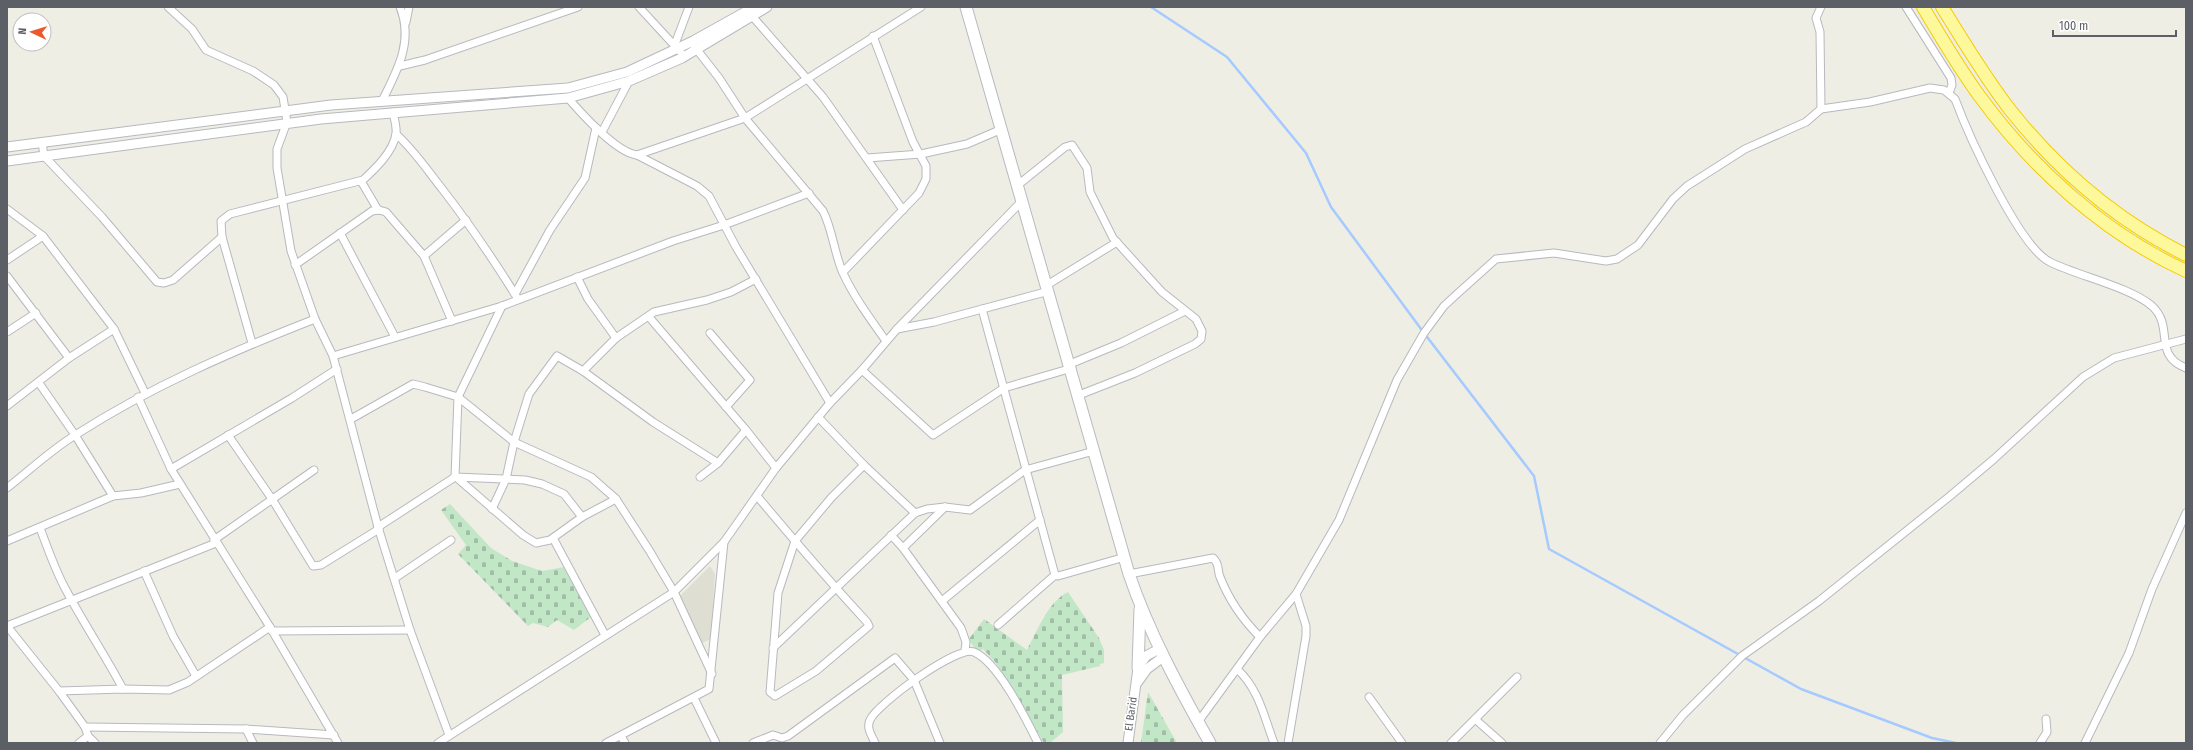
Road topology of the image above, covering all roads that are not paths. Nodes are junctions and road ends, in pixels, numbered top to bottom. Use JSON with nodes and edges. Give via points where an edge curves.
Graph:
{"nodes":[{"id":1,"x":168,"y":7,"type":"edge"},
{"id":2,"x":400,"y":7,"type":"edge"},
{"id":3,"x":409,"y":7,"type":"edge"},
{"id":4,"x":578,"y":7,"type":"edge"},
{"id":5,"x":639,"y":7,"type":"edge"},
{"id":6,"x":689,"y":7,"type":"edge"},
{"id":7,"x":767,"y":7,"type":"edge"},
{"id":8,"x":921,"y":7,"type":"edge"},
{"id":9,"x":966,"y":7,"type":"edge"},
{"id":10,"x":1821,"y":7,"type":"edge"},
{"id":11,"x":1906,"y":7,"type":"edge"},
{"id":12,"x":1923,"y":7,"type":"edge"},
{"id":13,"x":1942,"y":7,"type":"edge"},
{"id":14,"x":753,"y":12,"type":"edge"},
{"id":15,"x":406,"y":22,"type":"junction"},
{"id":16,"x":873,"y":36,"type":"junction"},
{"id":17,"x":691,"y":42,"type":"junction"},
{"id":18,"x":677,"y":46,"type":"junction"},
{"id":19,"x":697,"y":51,"type":"junction"},
{"id":20,"x":686,"y":57,"type":"junction"},
{"id":21,"x":400,"y":66,"type":"junction"},
{"id":22,"x":806,"y":77,"type":"junction"},
{"id":23,"x":629,"y":81,"type":"junction"},
{"id":24,"x":1949,"y":93,"type":"junction"},
{"id":25,"x":568,"y":98,"type":"junction"},
{"id":26,"x":382,"y":101,"type":"junction"},
{"id":27,"x":1821,"y":109,"type":"junction"},
{"id":28,"x":286,"y":110,"type":"junction"},
{"id":29,"x":393,"y":112,"type":"junction"},
{"id":30,"x":745,"y":118,"type":"junction"},
{"id":31,"x":287,"y":122,"type":"junction"},
{"id":32,"x":1002,"y":129,"type":"junction"},
{"id":33,"x":599,"y":130,"type":"junction"},
{"id":34,"x":396,"y":134,"type":"junction"},
{"id":35,"x":42,"y":142,"type":"junction"},
{"id":36,"x":7,"y":147,"type":"edge"},
{"id":37,"x":921,"y":154,"type":"junction"},
{"id":38,"x":637,"y":155,"type":"junction"},
{"id":39,"x":44,"y":156,"type":"junction"},
{"id":40,"x":867,"y":158,"type":"junction"},
{"id":41,"x":7,"y":161,"type":"edge"},
{"id":42,"x":361,"y":181,"type":"junction"},
{"id":43,"x":1018,"y":185,"type":"junction"},
{"id":44,"x":809,"y":193,"type":"junction"},
{"id":45,"x":282,"y":200,"type":"junction"},
{"id":46,"x":1023,"y":200,"type":"junction"},
{"id":47,"x":7,"y":209,"type":"edge"},
{"id":48,"x":378,"y":210,"type":"junction"},
{"id":49,"x":903,"y":210,"type":"junction"},
{"id":50,"x":466,"y":220,"type":"junction"},
{"id":51,"x":724,"y":226,"type":"junction"},
{"id":52,"x":340,"y":234,"type":"junction"},
{"id":53,"x":43,"y":236,"type":"junction"},
{"id":54,"x":222,"y":237,"type":"junction"},
{"id":55,"x":1117,"y":242,"type":"junction"},
{"id":56,"x":2186,"y":255,"type":"edge"},
{"id":57,"x":424,"y":256,"type":"junction"},
{"id":58,"x":7,"y":260,"type":"edge"},
{"id":59,"x":295,"y":265,"type":"junction"},
{"id":60,"x":2186,"y":271,"type":"edge"},
{"id":61,"x":843,"y":272,"type":"junction"},
{"id":62,"x":7,"y":276,"type":"edge"},
{"id":63,"x":577,"y":277,"type":"junction"},
{"id":64,"x":756,"y":279,"type":"junction"},
{"id":65,"x":1048,"y":288,"type":"junction"},
{"id":66,"x":517,"y":296,"type":"junction"},
{"id":67,"x":502,"y":306,"type":"junction"},
{"id":68,"x":982,"y":309,"type":"junction"},
{"id":69,"x":1185,"y":311,"type":"junction"},
{"id":70,"x":36,"y":313,"type":"junction"},
{"id":71,"x":648,"y":317,"type":"junction"},
{"id":72,"x":315,"y":319,"type":"junction"},
{"id":73,"x":452,"y":321,"type":"junction"},
{"id":74,"x":114,"y":329,"type":"junction"},
{"id":75,"x":897,"y":329,"type":"junction"},
{"id":76,"x":7,"y":332,"type":"edge"},
{"id":77,"x":710,"y":333,"type":"dead end"},
{"id":78,"x":395,"y":337,"type":"junction"},
{"id":79,"x":616,"y":338,"type":"junction"},
{"id":80,"x":2186,"y":339,"type":"edge"},
{"id":81,"x":886,"y":341,"type":"junction"},
{"id":82,"x":252,"y":343,"type":"junction"},
{"id":83,"x":2164,"y":343,"type":"junction"},
{"id":84,"x":333,"y":356,"type":"junction"},
{"id":85,"x":69,"y":358,"type":"junction"},
{"id":86,"x":1071,"y":366,"type":"junction"},
{"id":87,"x":2186,"y":368,"type":"edge"},
{"id":88,"x":337,"y":369,"type":"junction"},
{"id":89,"x":862,"y":370,"type":"junction"},
{"id":90,"x":583,"y":371,"type":"junction"},
{"id":91,"x":39,"y":383,"type":"junction"},
{"id":92,"x":1004,"y":388,"type":"junction"},
{"id":93,"x":145,"y":393,"type":"junction"},
{"id":94,"x":1079,"y":395,"type":"junction"},
{"id":95,"x":138,"y":397,"type":"junction"},
{"id":96,"x":458,"y":397,"type":"junction"},
{"id":97,"x":830,"y":403,"type":"junction"},
{"id":98,"x":7,"y":406,"type":"edge"},
{"id":99,"x":726,"y":407,"type":"junction"},
{"id":100,"x":818,"y":417,"type":"junction"},
{"id":101,"x":351,"y":419,"type":"junction"},
{"id":102,"x":746,"y":430,"type":"junction"},
{"id":103,"x":228,"y":434,"type":"junction"},
{"id":104,"x":75,"y":435,"type":"junction"},
{"id":105,"x":514,"y":442,"type":"junction"},
{"id":106,"x":1094,"y":450,"type":"junction"},
{"id":107,"x":718,"y":463,"type":"junction"},
{"id":108,"x":864,"y":465,"type":"junction"},
{"id":109,"x":776,"y":468,"type":"junction"},
{"id":110,"x":171,"y":469,"type":"junction"},
{"id":111,"x":314,"y":470,"type":"dead end"},
{"id":112,"x":1025,"y":470,"type":"junction"},
{"id":113,"x":455,"y":476,"type":"junction"},
{"id":114,"x":700,"y":478,"type":"dead end"},
{"id":115,"x":506,"y":479,"type":"junction"},
{"id":116,"x":180,"y":484,"type":"junction"},
{"id":117,"x":7,"y":488,"type":"edge"},
{"id":118,"x":113,"y":496,"type":"junction"},
{"id":119,"x":757,"y":496,"type":"junction"},
{"id":120,"x":272,"y":499,"type":"junction"},
{"id":121,"x":616,"y":499,"type":"junction"},
{"id":122,"x":945,"y":507,"type":"junction"},
{"id":123,"x":492,"y":509,"type":"junction"},
{"id":124,"x":915,"y":513,"type":"junction"},
{"id":125,"x":2186,"y":513,"type":"edge"},
{"id":126,"x":582,"y":517,"type":"junction"},
{"id":127,"x":1040,"y":520,"type":"junction"},
{"id":128,"x":40,"y":528,"type":"junction"},
{"id":129,"x":378,"y":528,"type":"junction"},
{"id":130,"x":891,"y":535,"type":"junction"},
{"id":131,"x":553,"y":538,"type":"junction"},
{"id":132,"x":451,"y":540,"type":"dead end"},
{"id":133,"x":7,"y":541,"type":"edge"},
{"id":134,"x":795,"y":541,"type":"junction"},
{"id":135,"x":215,"y":542,"type":"junction"},
{"id":136,"x":724,"y":542,"type":"junction"},
{"id":137,"x":903,"y":548,"type":"junction"},
{"id":138,"x":1125,"y":557,"type":"junction"},
{"id":139,"x":144,"y":571,"type":"junction"},
{"id":140,"x":1129,"y":574,"type":"junction"},
{"id":141,"x":1055,"y":575,"type":"junction"},
{"id":142,"x":395,"y":578,"type":"junction"},
{"id":143,"x":835,"y":588,"type":"junction"},
{"id":144,"x":674,"y":592,"type":"junction"},
{"id":145,"x":1296,"y":594,"type":"junction"},
{"id":146,"x":71,"y":599,"type":"junction"},
{"id":147,"x":942,"y":601,"type":"junction"},
{"id":148,"x":1140,"y":606,"type":"junction"},
{"id":149,"x":7,"y":626,"type":"edge"},
{"id":150,"x":998,"y":626,"type":"dead end"},
{"id":151,"x":271,"y":629,"type":"junction"},
{"id":152,"x":410,"y":630,"type":"junction"},
{"id":153,"x":605,"y":635,"type":"junction"},
{"id":154,"x":1260,"y":637,"type":"junction"},
{"id":155,"x":773,"y":648,"type":"junction"},
{"id":156,"x":965,"y":651,"type":"junction"},
{"id":157,"x":1161,"y":653,"type":"junction"},
{"id":158,"x":1138,"y":668,"type":"junction"},
{"id":159,"x":1237,"y":669,"type":"junction"},
{"id":160,"x":712,"y":674,"type":"junction"},
{"id":161,"x":196,"y":676,"type":"junction"},
{"id":162,"x":1517,"y":677,"type":"dead end"},
{"id":163,"x":914,"y":680,"type":"junction"},
{"id":164,"x":1135,"y":686,"type":"junction"},
{"id":165,"x":123,"y":689,"type":"junction"},
{"id":166,"x":59,"y":691,"type":"junction"},
{"id":167,"x":1369,"y":697,"type":"dead end"},
{"id":168,"x":694,"y":698,"type":"junction"},
{"id":169,"x":1475,"y":719,"type":"junction"},
{"id":170,"x":2046,"y":719,"type":"dead end"},
{"id":171,"x":1198,"y":722,"type":"junction"},
{"id":172,"x":85,"y":727,"type":"junction"},
{"id":173,"x":246,"y":729,"type":"junction"},
{"id":174,"x":334,"y":735,"type":"junction"},
{"id":175,"x":449,"y":735,"type":"junction"},
{"id":176,"x":88,"y":736,"type":"junction"},
{"id":177,"x":621,"y":736,"type":"junction"},
{"id":178,"x":79,"y":743,"type":"edge"},
{"id":179,"x":95,"y":743,"type":"edge"},
{"id":180,"x":253,"y":743,"type":"edge"},
{"id":181,"x":338,"y":743,"type":"edge"},
{"id":182,"x":438,"y":743,"type":"edge"},
{"id":183,"x":606,"y":743,"type":"edge"},
{"id":184,"x":625,"y":743,"type":"edge"},
{"id":185,"x":716,"y":743,"type":"edge"},
{"id":186,"x":753,"y":743,"type":"edge"},
{"id":187,"x":876,"y":743,"type":"edge"},
{"id":188,"x":940,"y":743,"type":"edge"},
{"id":189,"x":1038,"y":743,"type":"edge"},
{"id":190,"x":1128,"y":743,"type":"edge"},
{"id":191,"x":1210,"y":743,"type":"edge"},
{"id":192,"x":1274,"y":743,"type":"edge"},
{"id":193,"x":1288,"y":743,"type":"edge"},
{"id":194,"x":1402,"y":743,"type":"edge"},
{"id":195,"x":1451,"y":743,"type":"edge"},
{"id":196,"x":1502,"y":743,"type":"edge"},
{"id":197,"x":1660,"y":743,"type":"edge"},
{"id":198,"x":2040,"y":743,"type":"edge"},
{"id":199,"x":2085,"y":743,"type":"edge"}],
"edges":[{"from":1,"to":28,"type":"street","via":[[188,24],[206,50],[269,81],[283,98]]},
{"from":2,"to":15,"type":"street"},
{"from":3,"to":15,"type":"street"},
{"from":4,"to":21,"type":"street"},
{"from":5,"to":18,"type":"street"},
{"from":6,"to":18,"type":"street"},
{"from":7,"to":14,"type":"street"},
{"from":8,"to":16,"type":"street"},
{"from":9,"to":32,"type":"main road"},
{"from":10,"to":27,"type":"street","via":[[1816,18],[1820,32]]},
{"from":11,"to":24,"type":"street","via":[[1951,78]]},
{"from":12,"to":60,"type":"highway","via":[[1978,94],[2005,128],[2052,178],[2084,206],[2134,243]]},
{"from":13,"to":56,"type":"highway","via":[[1993,86],[2035,139],[2087,189],[2126,220]]},
{"from":14,"to":17,"type":"street"},
{"from":14,"to":19,"type":"street"},
{"from":14,"to":22,"type":"street"},
{"from":15,"to":21,"type":"street","via":[[406,40]]},
{"from":16,"to":22,"type":"street"},
{"from":16,"to":37,"type":"street","via":[[913,142]]},
{"from":17,"to":18,"type":"street"},
{"from":17,"to":19,"type":"street"},
{"from":18,"to":20,"type":"street"},
{"from":18,"to":26,"type":"street","via":[[627,72],[568,88]]},
{"from":19,"to":20,"type":"street"},
{"from":19,"to":30,"type":"street","via":[[720,78]]},
{"from":20,"to":23,"type":"street"},
{"from":21,"to":26,"type":"street"},
{"from":22,"to":30,"type":"street"},
{"from":22,"to":40,"type":"street"},
{"from":23,"to":25,"type":"street"},
{"from":23,"to":33,"type":"street"},
{"from":24,"to":27,"type":"street","via":[[1930,88],[1870,102]]},
{"from":24,"to":83,"type":"street","via":[[1955,99],[2002,200],[2040,256],[2151,305],[2162,318]]},
{"from":25,"to":29,"type":"street"},
{"from":25,"to":33,"type":"street"},
{"from":26,"to":28,"type":"street"},
{"from":27,"to":145,"type":"street","via":[[1806,122],[1745,149],[1687,186],[1673,199],[1638,246],[1617,259],[1606,261],[1554,253],[1496,259],[1444,306],[1424,333],[1397,380],[1339,520]]},
{"from":28,"to":31,"type":"street"},
{"from":28,"to":35,"type":"street"},
{"from":29,"to":31,"type":"street"},
{"from":29,"to":34,"type":"street"},
{"from":30,"to":38,"type":"street"},
{"from":30,"to":44,"type":"street"},
{"from":31,"to":39,"type":"street"},
{"from":31,"to":45,"type":"street","via":[[277,149]]},
{"from":32,"to":37,"type":"street","via":[[967,144]]},
{"from":32,"to":43,"type":"main road"},
{"from":33,"to":38,"type":"street","via":[[628,153]]},
{"from":33,"to":66,"type":"street","via":[[585,178],[550,230]]},
{"from":34,"to":42,"type":"street","via":[[388,152]]},
{"from":34,"to":50,"type":"street","via":[[412,148]]},
{"from":35,"to":36,"type":"street"},
{"from":35,"to":39,"type":"street"},
{"from":37,"to":40,"type":"street"},
{"from":37,"to":49,"type":"street","via":[[926,166],[926,179],[919,193]]},
{"from":38,"to":51,"type":"street","via":[[704,191]]},
{"from":39,"to":41,"type":"street"},
{"from":39,"to":54,"type":"street","via":[[161,284],[173,280]]},
{"from":40,"to":49,"type":"street"},
{"from":42,"to":45,"type":"street"},
{"from":42,"to":48,"type":"street"},
{"from":43,"to":46,"type":"main road"},
{"from":43,"to":55,"type":"street","via":[[1065,146],[1072,145],[1087,168],[1090,192],[1105,224]]},
{"from":44,"to":51,"type":"street"},
{"from":44,"to":61,"type":"street","via":[[827,218]]},
{"from":45,"to":54,"type":"street","via":[[223,217],[220,224]]},
{"from":45,"to":59,"type":"street"},
{"from":46,"to":65,"type":"main road"},
{"from":46,"to":75,"type":"street"},
{"from":47,"to":53,"type":"street"},
{"from":48,"to":52,"type":"street"},
{"from":48,"to":57,"type":"street","via":[[386,212]]},
{"from":49,"to":61,"type":"street"},
{"from":50,"to":57,"type":"street"},
{"from":50,"to":66,"type":"street"},
{"from":51,"to":63,"type":"street","via":[[673,241]]},
{"from":51,"to":64,"type":"street"},
{"from":52,"to":59,"type":"street"},
{"from":52,"to":78,"type":"street"},
{"from":53,"to":58,"type":"street"},
{"from":53,"to":74,"type":"street"},
{"from":54,"to":82,"type":"street"},
{"from":55,"to":65,"type":"street"},
{"from":55,"to":69,"type":"street","via":[[1162,292]]},
{"from":57,"to":73,"type":"street"},
{"from":59,"to":72,"type":"street"},
{"from":61,"to":81,"type":"street","via":[[865,312]]},
{"from":62,"to":70,"type":"street"},
{"from":63,"to":66,"type":"street"},
{"from":63,"to":79,"type":"street","via":[[588,299]]},
{"from":64,"to":71,"type":"street","via":[[731,292],[660,310]]},
{"from":64,"to":97,"type":"street"},
{"from":65,"to":68,"type":"street"},
{"from":65,"to":86,"type":"main road"},
{"from":66,"to":67,"type":"street"},
{"from":67,"to":73,"type":"street"},
{"from":67,"to":96,"type":"street"},
{"from":68,"to":75,"type":"street"},
{"from":68,"to":92,"type":"street"},
{"from":69,"to":86,"type":"street"},
{"from":69,"to":94,"type":"street","via":[[1196,320],[1202,331],[1200,341],[1135,373]]},
{"from":70,"to":76,"type":"street"},
{"from":70,"to":85,"type":"street"},
{"from":71,"to":79,"type":"street"},
{"from":71,"to":99,"type":"street"},
{"from":72,"to":82,"type":"street"},
{"from":72,"to":84,"type":"street"},
{"from":73,"to":78,"type":"street"},
{"from":74,"to":85,"type":"street"},
{"from":74,"to":93,"type":"street"},
{"from":75,"to":81,"type":"street"},
{"from":77,"to":99,"type":"street","via":[[750,380]]},
{"from":78,"to":84,"type":"street"},
{"from":79,"to":90,"type":"street"},
{"from":80,"to":83,"type":"street"},
{"from":81,"to":89,"type":"street"},
{"from":82,"to":93,"type":"street"},
{"from":83,"to":87,"type":"street","via":[[2171,360]]},
{"from":83,"to":197,"type":"street","via":[[2114,358],[2083,376],[1994,459],[1950,496],[1819,601],[1742,656],[1683,715]]},
{"from":84,"to":88,"type":"street"},
{"from":85,"to":91,"type":"street"},
{"from":86,"to":92,"type":"street"},
{"from":86,"to":94,"type":"main road"},
{"from":88,"to":101,"type":"street"},
{"from":88,"to":103,"type":"street"},
{"from":89,"to":92,"type":"street","via":[[933,435]]},
{"from":89,"to":97,"type":"street"},
{"from":90,"to":105,"type":"street","via":[[560,356],[553,359],[529,394]]},
{"from":90,"to":107,"type":"street","via":[[653,422]]},
{"from":91,"to":98,"type":"street"},
{"from":91,"to":104,"type":"street"},
{"from":92,"to":112,"type":"street"},
{"from":93,"to":95,"type":"street"},
{"from":94,"to":106,"type":"main road"},
{"from":95,"to":104,"type":"street"},
{"from":95,"to":110,"type":"street"},
{"from":96,"to":101,"type":"street","via":[[413,384]]},
{"from":96,"to":105,"type":"street"},
{"from":96,"to":113,"type":"street"},
{"from":97,"to":100,"type":"street"},
{"from":99,"to":102,"type":"street"},
{"from":100,"to":108,"type":"street"},
{"from":100,"to":109,"type":"street"},
{"from":101,"to":129,"type":"street"},
{"from":102,"to":107,"type":"street"},
{"from":102,"to":109,"type":"street"},
{"from":103,"to":110,"type":"street"},
{"from":103,"to":120,"type":"street"},
{"from":104,"to":117,"type":"street"},
{"from":104,"to":118,"type":"street"},
{"from":105,"to":115,"type":"street"},
{"from":105,"to":121,"type":"street","via":[[583,472]]},
{"from":106,"to":112,"type":"street"},
{"from":106,"to":138,"type":"main road"},
{"from":107,"to":114,"type":"street"},
{"from":108,"to":124,"type":"street"},
{"from":108,"to":134,"type":"street","via":[[831,498]]},
{"from":109,"to":119,"type":"street"},
{"from":110,"to":116,"type":"street"},
{"from":111,"to":120,"type":"street"},
{"from":112,"to":122,"type":"street","via":[[970,510]]},
{"from":112,"to":127,"type":"street"},
{"from":113,"to":115,"type":"street"},
{"from":113,"to":123,"type":"street"},
{"from":113,"to":129,"type":"street"},
{"from":115,"to":123,"type":"street"},
{"from":115,"to":126,"type":"street","via":[[534,482],[558,489],[569,497]]},
{"from":116,"to":118,"type":"street"},
{"from":116,"to":135,"type":"street"},
{"from":118,"to":128,"type":"street"},
{"from":119,"to":134,"type":"street"},
{"from":119,"to":136,"type":"street"},
{"from":120,"to":129,"type":"street","via":[[315,567]]},
{"from":120,"to":135,"type":"street"},
{"from":121,"to":126,"type":"street"},
{"from":121,"to":144,"type":"street"},
{"from":122,"to":124,"type":"street"},
{"from":122,"to":137,"type":"street"},
{"from":123,"to":131,"type":"street","via":[[533,542],[544,542]]},
{"from":124,"to":130,"type":"street"},
{"from":125,"to":199,"type":"street","via":[[2152,589],[2129,653]]},
{"from":126,"to":131,"type":"street"},
{"from":127,"to":141,"type":"street"},
{"from":127,"to":147,"type":"street"},
{"from":128,"to":133,"type":"street"},
{"from":128,"to":146,"type":"street","via":[[52,561]]},
{"from":129,"to":142,"type":"street"},
{"from":130,"to":137,"type":"street"},
{"from":130,"to":143,"type":"street"},
{"from":131,"to":153,"type":"street"},
{"from":132,"to":142,"type":"street"},
{"from":134,"to":143,"type":"street"},
{"from":134,"to":155,"type":"street","via":[[778,594]]},
{"from":135,"to":139,"type":"street"},
{"from":135,"to":151,"type":"street"},
{"from":136,"to":144,"type":"street"},
{"from":136,"to":160,"type":"street"},
{"from":137,"to":147,"type":"street"},
{"from":138,"to":140,"type":"main road"},
{"from":138,"to":141,"type":"street"},
{"from":139,"to":146,"type":"street"},
{"from":139,"to":161,"type":"street","via":[[173,636]]},
{"from":140,"to":148,"type":"main road"},
{"from":140,"to":154,"type":"street","via":[[1213,558],[1218,562],[1220,577],[1244,622]]},
{"from":141,"to":150,"type":"street"},
{"from":142,"to":152,"type":"street"},
{"from":143,"to":155,"type":"street"},
{"from":143,"to":155,"type":"street","via":[[868,622],[866,631],[816,671],[775,696],[770,692]]},
{"from":144,"to":153,"type":"street"},
{"from":144,"to":160,"type":"street"},
{"from":145,"to":154,"type":"street"},
{"from":145,"to":193,"type":"street","via":[[1306,636]]},
{"from":146,"to":149,"type":"street"},
{"from":146,"to":165,"type":"street"},
{"from":147,"to":156,"type":"street","via":[[963,632]]},
{"from":148,"to":157,"type":"main road"},
{"from":148,"to":158,"type":"main road"},
{"from":149,"to":166,"type":"street"},
{"from":151,"to":152,"type":"street"},
{"from":151,"to":161,"type":"street"},
{"from":151,"to":174,"type":"street"},
{"from":152,"to":175,"type":"street"},
{"from":153,"to":175,"type":"street"},
{"from":154,"to":159,"type":"street"},
{"from":156,"to":163,"type":"street"},
{"from":156,"to":189,"type":"street","via":[[976,653],[996,670]]},
{"from":157,"to":158,"type":"street","via":[[1146,656]]},
{"from":157,"to":164,"type":"street"},
{"from":157,"to":171,"type":"main road"},
{"from":158,"to":164,"type":"street","name":"El Barid"},
{"from":159,"to":171,"type":"street"},
{"from":159,"to":192,"type":"street","via":[[1247,678],[1260,701]]},
{"from":160,"to":168,"type":"street","via":[[709,689]]},
{"from":161,"to":165,"type":"street","via":[[183,685],[169,690]]},
{"from":162,"to":169,"type":"street"},
{"from":163,"to":186,"type":"street","via":[[898,658],[893,658],[788,736],[782,738],[773,735]]},
{"from":163,"to":187,"type":"street","via":[[870,719],[869,727]]},
{"from":163,"to":188,"type":"street"},
{"from":164,"to":190,"type":"street","name":"El Barid"},
{"from":165,"to":166,"type":"street"},
{"from":166,"to":172,"type":"street"},
{"from":167,"to":194,"type":"street"},
{"from":168,"to":177,"type":"street"},
{"from":168,"to":185,"type":"street"},
{"from":169,"to":195,"type":"street"},
{"from":169,"to":196,"type":"street"},
{"from":170,"to":198,"type":"street","via":[[2046,732]]},
{"from":171,"to":191,"type":"main road"},
{"from":172,"to":173,"type":"street"},
{"from":172,"to":176,"type":"street"},
{"from":173,"to":174,"type":"street"},
{"from":173,"to":180,"type":"street"},
{"from":174,"to":181,"type":"street"},
{"from":175,"to":182,"type":"street"},
{"from":176,"to":178,"type":"street"},
{"from":176,"to":179,"type":"street"},
{"from":177,"to":183,"type":"street"},
{"from":177,"to":184,"type":"street"}]}
